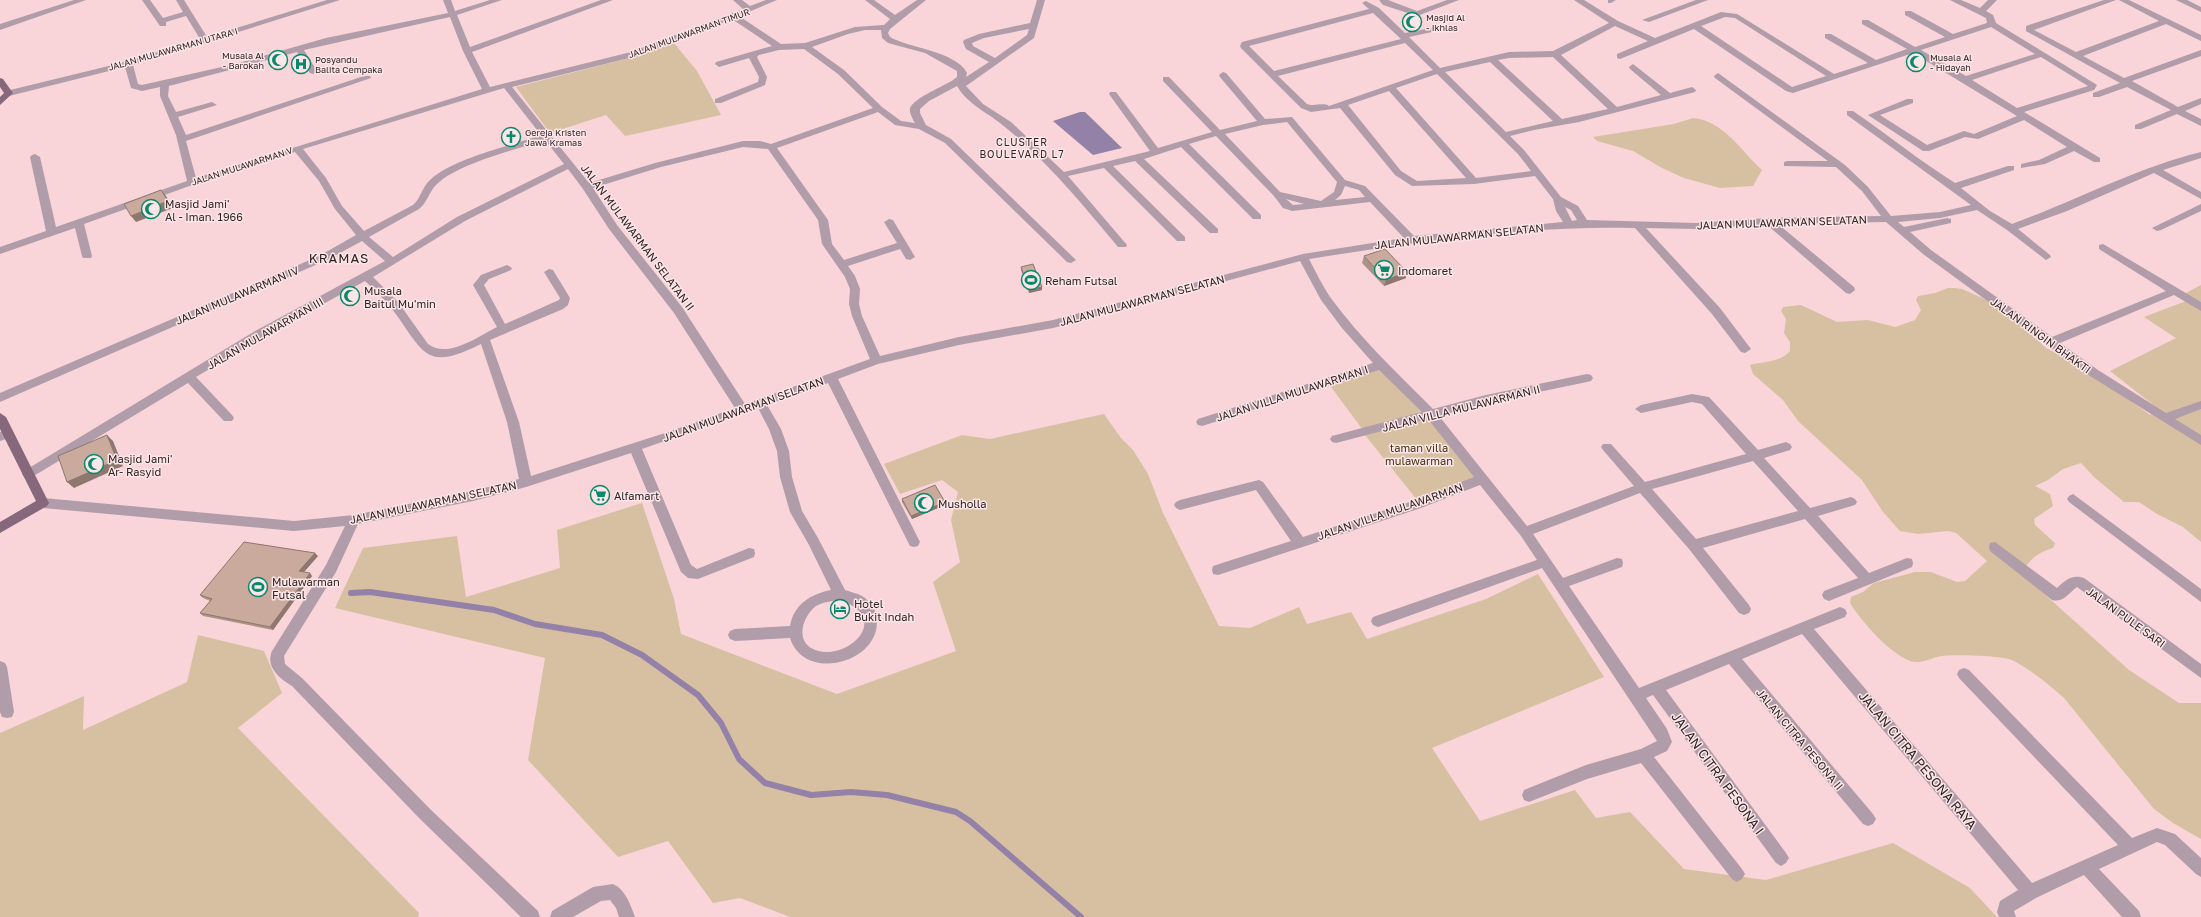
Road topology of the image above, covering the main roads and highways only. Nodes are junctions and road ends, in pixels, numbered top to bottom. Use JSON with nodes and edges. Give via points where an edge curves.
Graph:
{"nodes":[{"id":1,"x":0,"y":81,"type":"edge"},
{"id":2,"x":0,"y":102,"type":"edge"},
{"id":3,"x":0,"y":417,"type":"edge"},
{"id":4,"x":4,"y":436,"type":"edge"},
{"id":5,"x":0,"y":528,"type":"edge"}],
"edges":[{"from":1,"to":2,"type":"main road","via":[[9,93]]},
{"from":3,"to":4,"type":"main road"},
{"from":4,"to":5,"type":"main road","via":[[43,503]]}]}
